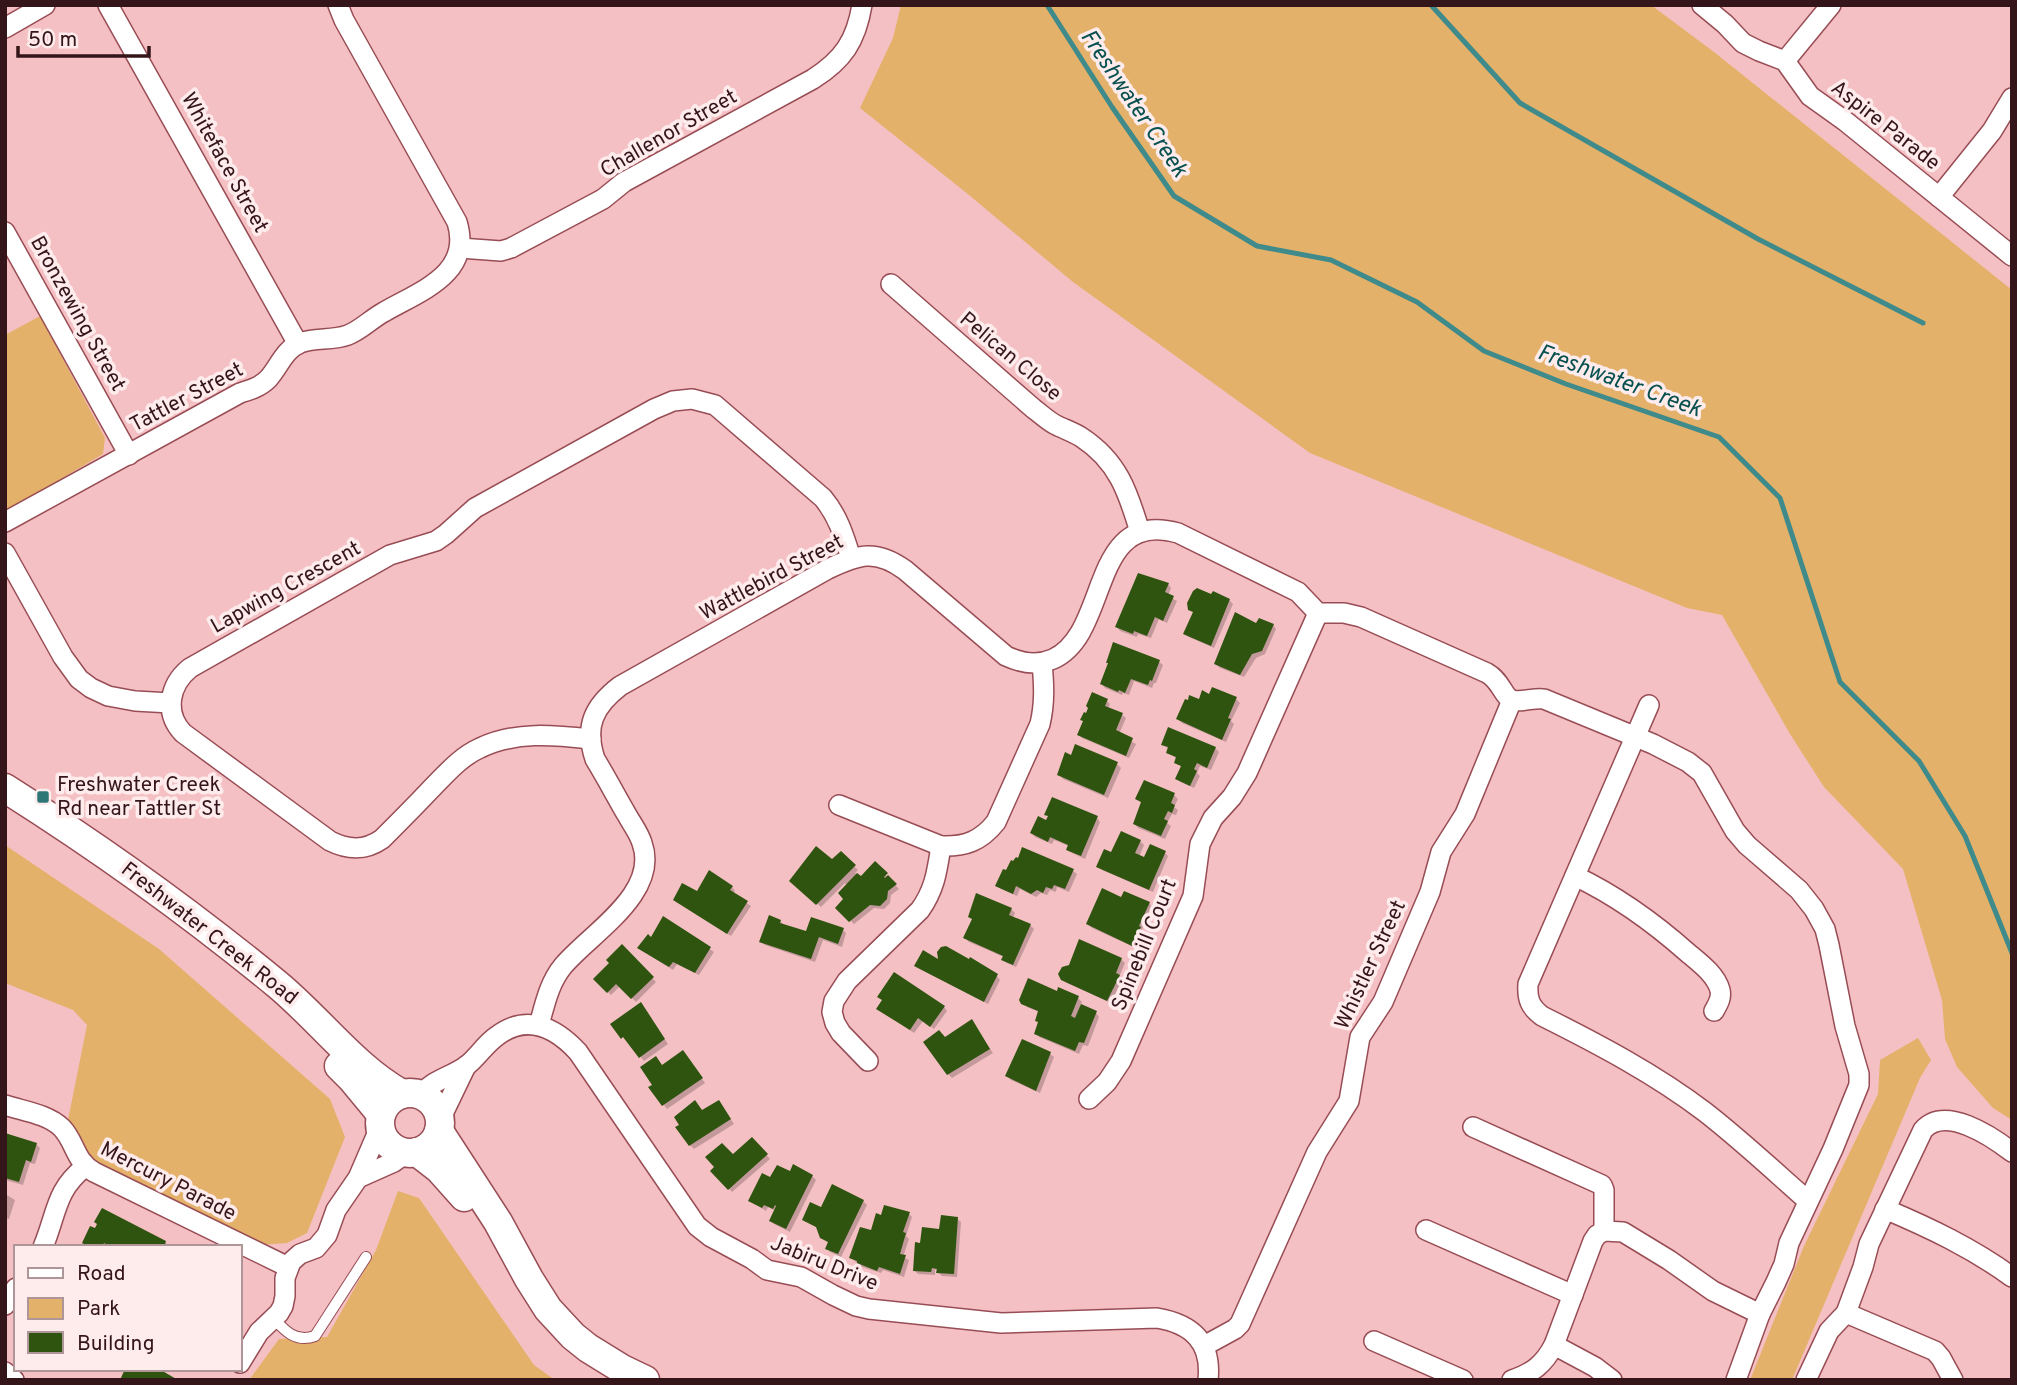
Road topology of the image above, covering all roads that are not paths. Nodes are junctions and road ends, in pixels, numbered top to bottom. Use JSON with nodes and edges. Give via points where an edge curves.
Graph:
{"nodes":[{"id":1,"x":45,"y":5,"type":"edge"},
{"id":2,"x":108,"y":5,"type":"edge"},
{"id":3,"x":338,"y":5,"type":"edge"},
{"id":4,"x":862,"y":5,"type":"edge"},
{"id":5,"x":1702,"y":5,"type":"edge"},
{"id":6,"x":1831,"y":5,"type":"edge"},
{"id":7,"x":5,"y":28,"type":"edge"},
{"id":8,"x":1785,"y":61,"type":"junction"},
{"id":9,"x":2012,"y":98,"type":"edge"},
{"id":10,"x":1939,"y":197,"type":"junction"},
{"id":11,"x":5,"y":232,"type":"edge"},
{"id":12,"x":460,"y":248,"type":"junction"},
{"id":13,"x":2012,"y":256,"type":"edge"},
{"id":14,"x":891,"y":284,"type":"dead end"},
{"id":15,"x":298,"y":344,"type":"junction"},
{"id":16,"x":129,"y":455,"type":"junction"},
{"id":17,"x":5,"y":523,"type":"edge"},
{"id":18,"x":1140,"y":532,"type":"junction"},
{"id":19,"x":5,"y":553,"type":"edge"},
{"id":20,"x":851,"y":558,"type":"junction"},
{"id":21,"x":1318,"y":613,"type":"junction"},
{"id":22,"x":1042,"y":663,"type":"junction"},
{"id":23,"x":1512,"y":700,"type":"junction"},
{"id":24,"x":171,"y":703,"type":"junction"},
{"id":25,"x":1649,"y":705,"type":"dead end"},
{"id":26,"x":1636,"y":737,"type":"junction"},
{"id":27,"x":591,"y":739,"type":"junction"},
{"id":28,"x":5,"y":788,"type":"edge"},
{"id":29,"x":839,"y":805,"type":"dead end"},
{"id":30,"x":5,"y":807,"type":"edge"},
{"id":31,"x":941,"y":846,"type":"junction"},
{"id":32,"x":1575,"y":876,"type":"junction"},
{"id":33,"x":1714,"y":1011,"type":"dead end"},
{"id":34,"x":539,"y":1025,"type":"junction"},
{"id":35,"x":867,"y":1061,"type":"dead end"},
{"id":36,"x":466,"y":1066,"type":"junction"},
{"id":37,"x":411,"y":1094,"type":"junction"},
{"id":38,"x":1089,"y":1099,"type":"dead end"},
{"id":39,"x":5,"y":1105,"type":"edge"},
{"id":40,"x":380,"y":1121,"type":"junction"},
{"id":41,"x":440,"y":1125,"type":"junction"},
{"id":42,"x":1473,"y":1127,"type":"dead end"},
{"id":43,"x":411,"y":1152,"type":"junction"},
{"id":44,"x":2012,"y":1152,"type":"edge"},
{"id":45,"x":85,"y":1167,"type":"junction"},
{"id":46,"x":358,"y":1178,"type":"junction"},
{"id":47,"x":1808,"y":1201,"type":"junction"},
{"id":48,"x":1885,"y":1209,"type":"junction"},
{"id":49,"x":1426,"y":1230,"type":"dead end"},
{"id":50,"x":1605,"y":1231,"type":"junction"},
{"id":51,"x":44,"y":1245,"type":"edge"},
{"id":52,"x":366,"y":1257,"type":"dead end"},
{"id":53,"x":288,"y":1267,"type":"junction"},
{"id":54,"x":2012,"y":1277,"type":"edge"},
{"id":55,"x":1573,"y":1295,"type":"junction"},
{"id":56,"x":1846,"y":1313,"type":"junction"},
{"id":57,"x":1760,"y":1314,"type":"junction"},
{"id":58,"x":273,"y":1318,"type":"junction"},
{"id":59,"x":1374,"y":1340,"type":"dead end"},
{"id":60,"x":1554,"y":1345,"type":"junction"},
{"id":61,"x":1204,"y":1346,"type":"junction"},
{"id":62,"x":242,"y":1360,"type":"edge"},
{"id":63,"x":5,"y":1371,"type":"edge"},
{"id":64,"x":14,"y":1380,"type":"edge"},
{"id":65,"x":614,"y":1380,"type":"edge"},
{"id":66,"x":645,"y":1380,"type":"edge"},
{"id":67,"x":1208,"y":1380,"type":"edge"},
{"id":68,"x":1463,"y":1380,"type":"edge"},
{"id":69,"x":1512,"y":1380,"type":"edge"},
{"id":70,"x":1612,"y":1380,"type":"edge"},
{"id":71,"x":1736,"y":1380,"type":"edge"},
{"id":72,"x":1806,"y":1380,"type":"edge"},
{"id":73,"x":1953,"y":1380,"type":"edge"}],
"edges":[{"from":1,"to":7,"type":"street"},
{"from":2,"to":15,"type":"street","name":"Whiteface Street"},
{"from":3,"to":12,"type":"street","via":[[457,222]]},
{"from":4,"to":12,"type":"street","name":"Challenor Street","via":[[852,41],[842,56],[813,79],[511,248]]},
{"from":5,"to":8,"type":"street","via":[[1743,43]]},
{"from":6,"to":8,"type":"street"},
{"from":8,"to":10,"type":"street","name":"Aspire Parade","via":[[1810,96]]},
{"from":9,"to":10,"type":"street"},
{"from":10,"to":13,"type":"street","name":"Aspire Parade"},
{"from":11,"to":16,"type":"street","name":"Bronzewing Street"},
{"from":12,"to":15,"type":"street","via":[[445,276],[356,330]]},
{"from":14,"to":18,"type":"street","name":"Pelican Close","via":[[1034,409],[1109,461],[1122,479]]},
{"from":15,"to":16,"type":"street","name":"Tattler Street","via":[[267,381]]},
{"from":16,"to":17,"type":"street","name":"Tattler Street"},
{"from":18,"to":21,"type":"street","via":[[1178,533],[1298,592]]},
{"from":18,"to":22,"type":"street","via":[[1116,551],[1079,634],[1059,656]]},
{"from":19,"to":24,"type":"street","via":[[79,679],[108,696]]},
{"from":20,"to":22,"type":"street","name":"Wattlebird Street","via":[[880,556],[895,563],[1006,656],[1023,663]]},
{"from":20,"to":24,"type":"street","name":"Lapwing Crescent","via":[[832,508],[813,489],[715,405],[692,399],[673,401],[475,508],[436,541],[390,555],[190,668],[174,685]]},
{"from":20,"to":27,"type":"street","name":"Wattlebird Street","via":[[620,686],[597,708]]},
{"from":21,"to":23,"type":"street","via":[[1361,617],[1487,673]]},
{"from":21,"to":38,"type":"street","name":"Spinebill Court","via":[[1241,786],[1213,818],[1200,844],[1193,895],[1121,1061]]},
{"from":22,"to":31,"type":"street","via":[[1045,685],[1040,724],[996,822],[968,844]]},
{"from":23,"to":26,"type":"street","via":[[1544,699]]},
{"from":23,"to":61,"type":"street","name":"Whistler Street","via":[[1465,814],[1441,852],[1430,891],[1383,1002],[1360,1037],[1349,1101],[1317,1152],[1240,1324]]},
{"from":24,"to":27,"type":"street","via":[[173,721],[183,733],[330,841],[357,849],[382,839],[457,763],[478,749],[536,735]]},
{"from":25,"to":26,"type":"street"},
{"from":26,"to":32,"type":"street"},
{"from":26,"to":47,"type":"street","via":[[1702,773],[1735,831],[1799,890],[1825,929],[1859,1085]]},
{"from":27,"to":34,"type":"street","via":[[595,759],[642,842],[645,870],[628,901],[563,967],[548,992]]},
{"from":28,"to":37,"type":"main road","name":"Freshwater Creek Road","via":[[235,950],[371,1073]]},
{"from":29,"to":31,"type":"street"},
{"from":30,"to":40,"type":"main road","name":"Freshwater Creek Road","via":[[181,930],[242,979],[352,1079]]},
{"from":31,"to":35,"type":"street","via":[[930,897],[847,981],[834,1001],[832,1012],[841,1034]]},
{"from":32,"to":33,"type":"street","via":[[1621,901],[1705,968],[1721,992]]},
{"from":32,"to":47,"type":"street","via":[[1528,984],[1534,1010],[1601,1045],[1705,1112]]},
{"from":34,"to":36,"type":"street","via":[[510,1028]]},
{"from":34,"to":61,"type":"street","name":"Jabiru Drive","via":[[564,1037],[578,1052],[697,1226],[767,1270],[801,1277],[869,1309],[1001,1323],[1157,1318],[1189,1329]]},
{"from":36,"to":37,"type":"street"},
{"from":36,"to":41,"type":"street"},
{"from":37,"to":40,"type":"main road","via":[[393,1098],[385,1105]]},
{"from":37,"to":41,"type":"main road","via":[[433,1104]]},
{"from":39,"to":45,"type":"street","name":"Mercury Parade","via":[[56,1123]]},
{"from":40,"to":43,"type":"main road","via":[[389,1144]]},
{"from":40,"to":46,"type":"street"},
{"from":41,"to":43,"type":"main road","via":[[431,1144]]},
{"from":41,"to":66,"type":"main road","via":[[548,1309],[588,1348]]},
{"from":42,"to":50,"type":"street","via":[[1602,1185]]},
{"from":43,"to":46,"type":"street"},
{"from":43,"to":65,"type":"main road","via":[[439,1169],[467,1202],[544,1326],[575,1355]]},
{"from":44,"to":48,"type":"street","via":[[1965,1125],[1950,1121],[1928,1124]]},
{"from":45,"to":51,"type":"street","via":[[65,1186]]},
{"from":45,"to":53,"type":"street","name":"Mercury Parade"},
{"from":46,"to":53,"type":"street","via":[[336,1210],[324,1240]]},
{"from":47,"to":57,"type":"street"},
{"from":48,"to":54,"type":"street","via":[[1951,1238]]},
{"from":48,"to":56,"type":"street"},
{"from":49,"to":55,"type":"street"},
{"from":50,"to":55,"type":"street","via":[[1593,1241]]},
{"from":50,"to":57,"type":"street","via":[[1623,1232],[1713,1291]]},
{"from":52,"to":58,"type":"lane","via":[[315,1336],[307,1339],[288,1333]]},
{"from":53,"to":58,"type":"street","via":[[283,1306]]},
{"from":55,"to":60,"type":"street"},
{"from":56,"to":72,"type":"street","via":[[1829,1331]]},
{"from":56,"to":73,"type":"street","via":[[1935,1351]]},
{"from":57,"to":71,"type":"street"},
{"from":58,"to":62,"type":"street"},
{"from":59,"to":68,"type":"street"},
{"from":60,"to":69,"type":"street","via":[[1535,1370]]},
{"from":60,"to":70,"type":"street"},
{"from":61,"to":67,"type":"street"},
{"from":63,"to":64,"type":"street"}]}
